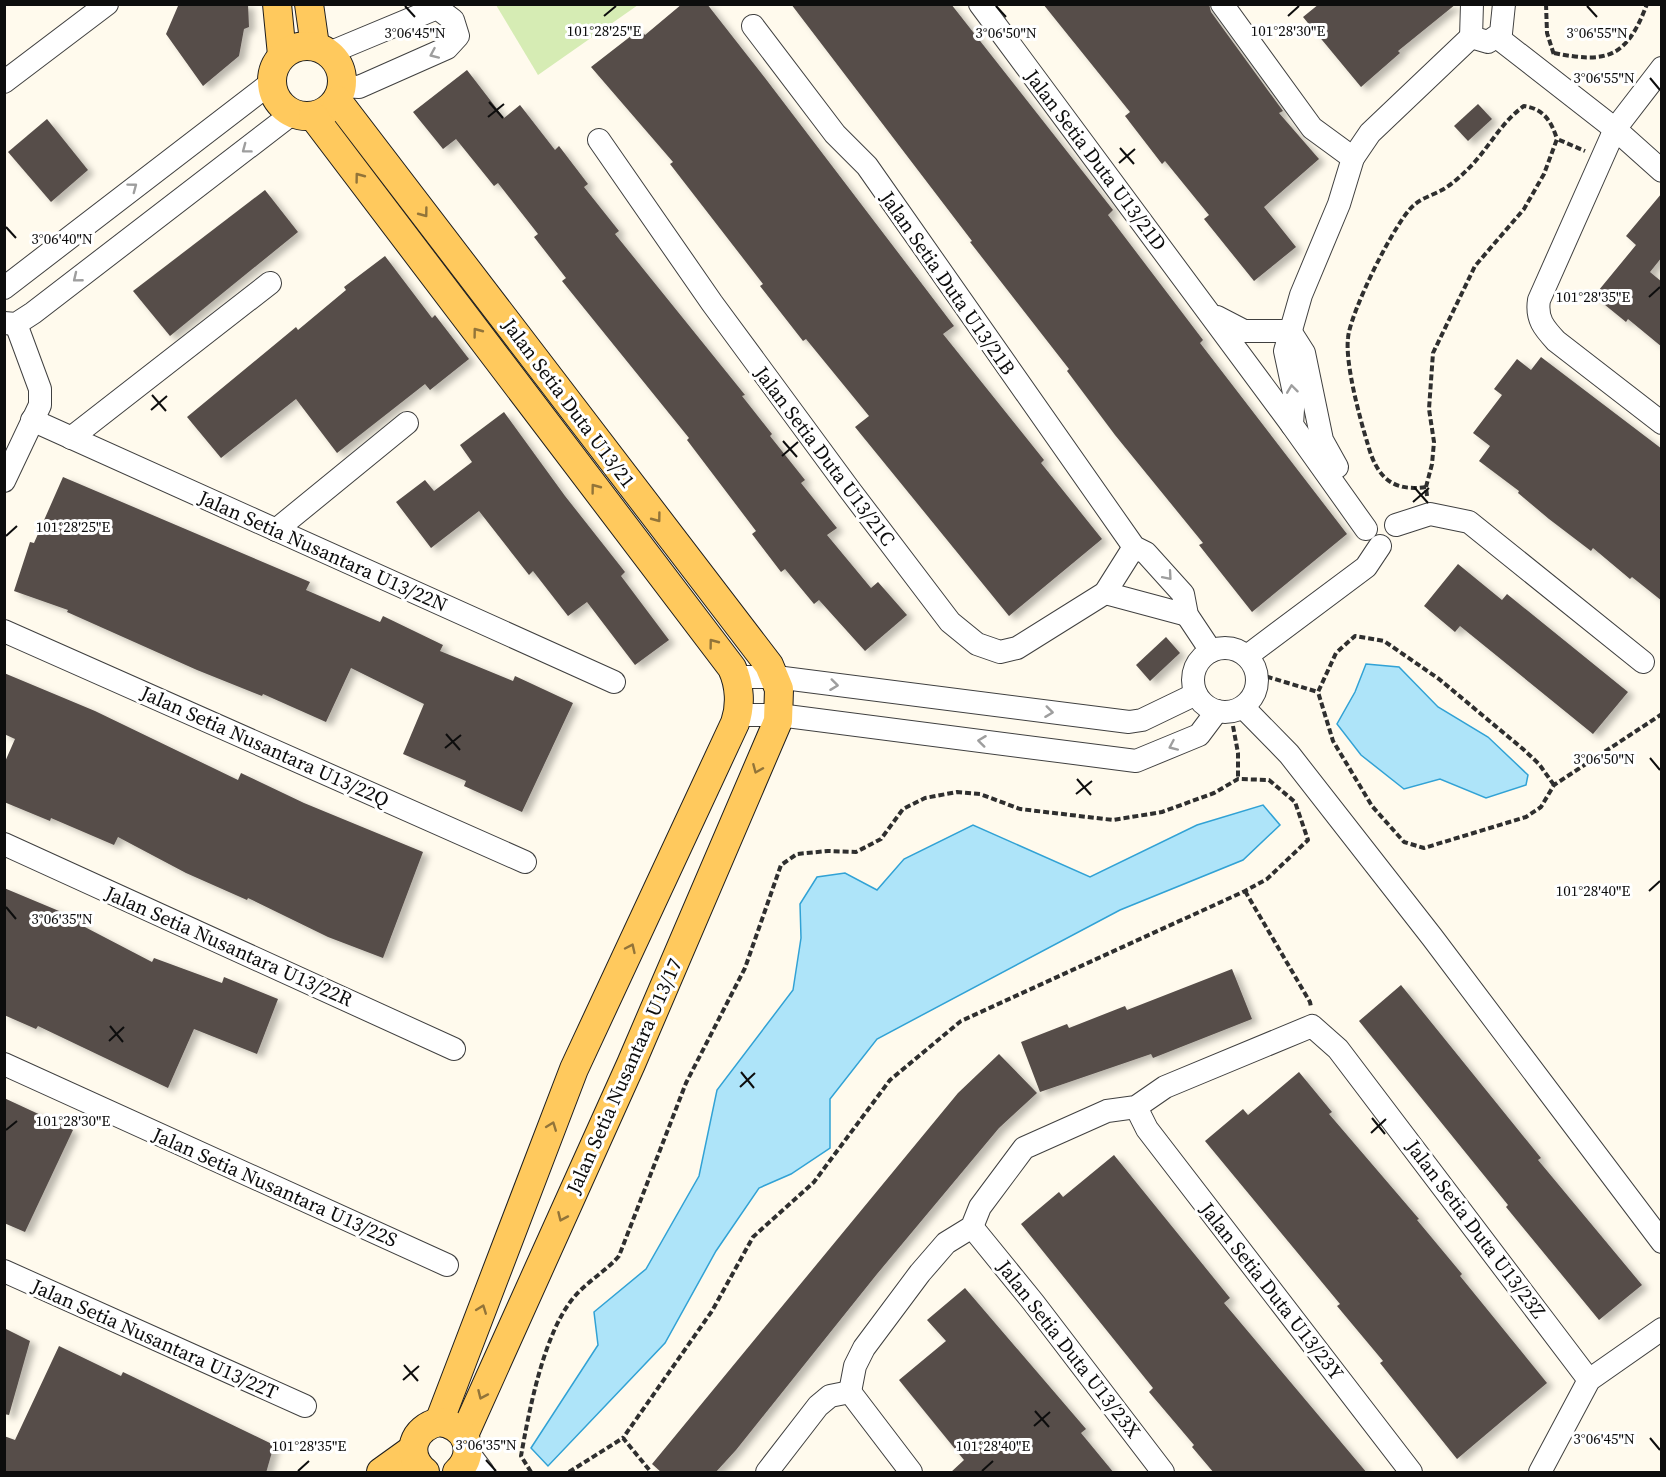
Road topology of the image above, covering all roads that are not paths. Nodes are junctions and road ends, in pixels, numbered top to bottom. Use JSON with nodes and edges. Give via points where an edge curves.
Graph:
{"nodes":[{"id":1,"x":107,"y":4,"type":"edge"},
{"id":2,"x":277,"y":4,"type":"edge"},
{"id":3,"x":309,"y":4,"type":"edge"},
{"id":4,"x":980,"y":4,"type":"edge"},
{"id":5,"x":1222,"y":4,"type":"edge"},
{"id":6,"x":1472,"y":4,"type":"edge"},
{"id":7,"x":1504,"y":4,"type":"edge"},
{"id":8,"x":753,"y":26,"type":"dead end"},
{"id":9,"x":1471,"y":37,"type":"junction"},
{"id":10,"x":1497,"y":37,"type":"junction"},
{"id":11,"x":322,"y":49,"type":"junction"},
{"id":12,"x":282,"y":55,"type":"junction"},
{"id":13,"x":1662,"y":68,"type":"edge"},
{"id":14,"x":4,"y":82,"type":"edge"},
{"id":15,"x":272,"y":82,"type":"junction"},
{"id":16,"x":340,"y":93,"type":"junction"},
{"id":17,"x":303,"y":115,"type":"junction"},
{"id":18,"x":1615,"y":129,"type":"junction"},
{"id":19,"x":599,"y":140,"type":"dead end"},
{"id":20,"x":1353,"y":158,"type":"junction"},
{"id":21,"x":1662,"y":171,"type":"edge"},
{"id":22,"x":12,"y":282,"type":"edge"},
{"id":23,"x":270,"y":283,"type":"dead end"},
{"id":24,"x":44,"y":305,"type":"junction"},
{"id":25,"x":1213,"y":315,"type":"junction"},
{"id":26,"x":10,"y":323,"type":"edge"},
{"id":27,"x":1290,"y":332,"type":"junction"},
{"id":28,"x":32,"y":420,"type":"junction"},
{"id":29,"x":407,"y":423,"type":"dead end"},
{"id":30,"x":1662,"y":423,"type":"edge"},
{"id":31,"x":1292,"y":425,"type":"junction"},
{"id":32,"x":71,"y":438,"type":"junction"},
{"id":33,"x":4,"y":481,"type":"edge"},
{"id":34,"x":1370,"y":523,"type":"junction"},
{"id":35,"x":1396,"y":525,"type":"junction"},
{"id":36,"x":276,"y":530,"type":"junction"},
{"id":37,"x":1380,"y":546,"type":"junction"},
{"id":38,"x":1134,"y":547,"type":"junction"},
{"id":39,"x":1105,"y":593,"type":"junction"},
{"id":40,"x":1187,"y":615,"type":"junction"},
{"id":41,"x":4,"y":631,"type":"edge"},
{"id":42,"x":1210,"y":651,"type":"junction"},
{"id":43,"x":1643,"y":662,"type":"dead end"},
{"id":44,"x":1252,"y":665,"type":"junction"},
{"id":45,"x":736,"y":677,"type":"junction"},
{"id":46,"x":776,"y":677,"type":"junction"},
{"id":47,"x":614,"y":682,"type":"dead end"},
{"id":48,"x":1196,"y":694,"type":"junction"},
{"id":49,"x":1230,"y":710,"type":"junction"},
{"id":50,"x":738,"y":715,"type":"junction"},
{"id":51,"x":779,"y":715,"type":"junction"},
{"id":52,"x":4,"y":844,"type":"edge"},
{"id":53,"x":525,"y":862,"type":"dead end"},
{"id":54,"x":454,"y":1049,"type":"dead end"},
{"id":55,"x":4,"y":1064,"type":"edge"},
{"id":56,"x":1136,"y":1107,"type":"junction"},
{"id":57,"x":972,"y":1227,"type":"junction"},
{"id":58,"x":1662,"y":1242,"type":"edge"},
{"id":59,"x":447,"y":1265,"type":"dead end"},
{"id":60,"x":4,"y":1272,"type":"edge"},
{"id":61,"x":1662,"y":1329,"type":"edge"},
{"id":62,"x":1590,"y":1380,"type":"junction"},
{"id":63,"x":850,"y":1392,"type":"junction"},
{"id":64,"x":305,"y":1406,"type":"dead end"},
{"id":65,"x":439,"y":1422,"type":"junction"},
{"id":66,"x":468,"y":1458,"type":"edge"},
{"id":67,"x":420,"y":1466,"type":"edge"},
{"id":68,"x":381,"y":1473,"type":"edge"},
{"id":69,"x":767,"y":1473,"type":"edge"},
{"id":70,"x":911,"y":1473,"type":"edge"},
{"id":71,"x":1163,"y":1473,"type":"edge"},
{"id":72,"x":1411,"y":1473,"type":"edge"},
{"id":73,"x":1540,"y":1473,"type":"edge"}],
"edges":[{"from":1,"to":14,"type":"street"},
{"from":2,"to":12,"type":"main road"},
{"from":3,"to":11,"type":"main road"},
{"from":4,"to":25,"type":"street","name":"Jalan Setia Duta U13/21D"},
{"from":5,"to":20,"type":"street","via":[[1312,128]]},
{"from":6,"to":9,"type":"street"},
{"from":7,"to":10,"type":"street","via":[[1501,33]]},
{"from":8,"to":38,"type":"street","name":"Jalan Setia Duta U13/21B","via":[[835,134],[867,166]]},
{"from":9,"to":10,"type":"street","via":[[1488,42]]},
{"from":9,"to":20,"type":"street","via":[[1371,133]]},
{"from":10,"to":18,"type":"street"},
{"from":11,"to":12,"type":"main road","via":[[292,48]]},
{"from":11,"to":16,"type":"main road","via":[[340,68]]},
{"from":11,"to":16,"type":"street","one_way":true,"via":[[437,8],[453,20],[458,36],[447,48]]},
{"from":12,"to":15,"type":"main road","via":[[275,65]]},
{"from":13,"to":18,"type":"street"},
{"from":15,"to":17,"type":"main road","via":[[277,100]]},
{"from":22,"to":15,"type":"street","one_way":true},
{"from":16,"to":17,"type":"main road","via":[[331,107]]},
{"from":16,"to":46,"type":"main road","name":"Jalan Setia Duta U13/21","one_way":true},
{"from":17,"to":24,"type":"street","one_way":true},
{"from":45,"to":17,"type":"main road","name":"Jalan Setia Duta U13/21","one_way":true},
{"from":18,"to":21,"type":"street"},
{"from":18,"to":30,"type":"street","via":[[1539,300],[1537,314],[1556,341]]},
{"from":19,"to":39,"type":"street","name":"Jalan Setia Duta U13/21C","via":[[712,303],[950,622],[977,644],[1000,652],[1017,648]]},
{"from":20,"to":27,"type":"street"},
{"from":22,"to":24,"type":"street"},
{"from":23,"to":32,"type":"street"},
{"from":24,"to":26,"type":"street"},
{"from":25,"to":27,"type":"street","via":[[1244,331]]},
{"from":25,"to":31,"type":"street","name":"Jalan Setia Duta U13/21D"},
{"from":26,"to":28,"type":"street","via":[[40,389],[40,405]]},
{"from":31,"to":27,"type":"street","one_way":true,"via":[[1294,393],[1285,351]]},
{"from":27,"to":34,"type":"street","via":[[1304,353],[1322,440]]},
{"from":28,"to":32,"type":"street","name":"Jalan Setia Nusantara U13/22N"},
{"from":28,"to":33,"type":"street"},
{"from":29,"to":36,"type":"street"},
{"from":31,"to":34,"type":"street","name":"Jalan Setia Duta U13/21D"},
{"from":32,"to":36,"type":"street","name":"Jalan Setia Nusantara U13/22N"},
{"from":34,"to":35,"type":"street","via":[[1384,515]]},
{"from":34,"to":37,"type":"street","via":[[1371,542]]},
{"from":35,"to":37,"type":"street","via":[[1395,540]]},
{"from":35,"to":43,"type":"street","via":[[1430,514],[1469,522]]},
{"from":36,"to":47,"type":"street","name":"Jalan Setia Nusantara U13/22N"},
{"from":37,"to":44,"type":"street","via":[[1366,567]]},
{"from":38,"to":39,"type":"street"},
{"from":38,"to":40,"type":"street","name":"Jalan Setia Duta U13/21B","one_way":true,"via":[[1146,553],[1183,594]]},
{"from":39,"to":40,"type":"street"},
{"from":40,"to":42,"type":"street","name":"Jalan Setia Duta U13/21B"},
{"from":41,"to":53,"type":"street","name":"Jalan Setia Nusantara U13/22Q"},
{"from":42,"to":44,"type":"street","via":[[1230,648]]},
{"from":42,"to":48,"type":"street","via":[[1202,656],[1193,674]]},
{"from":44,"to":49,"type":"street","via":[[1256,693]]},
{"from":45,"to":46,"type":"street"},
{"from":45,"to":50,"type":"main road"},
{"from":46,"to":48,"type":"street","one_way":true,"via":[[1129,722],[1142,720]]},
{"from":46,"to":51,"type":"main road"},
{"from":48,"to":49,"type":"street","via":[[1201,702]]},
{"from":49,"to":51,"type":"street","one_way":true,"via":[[1199,735],[1136,760]]},
{"from":49,"to":58,"type":"street","via":[[1296,763]]},
{"from":50,"to":51,"type":"street"},
{"from":65,"to":50,"type":"main road","one_way":true,"via":[[574,1069]]},
{"from":51,"to":66,"type":"main road","name":"Jalan Setia Nusantara U13/17","one_way":true},
{"from":52,"to":54,"type":"street","name":"Jalan Setia Nusantara U13/22R"},
{"from":55,"to":59,"type":"street","name":"Jalan Setia Nusantara U13/22S"},
{"from":56,"to":57,"type":"street","via":[[1107,1112],[1024,1148],[980,1207]]},
{"from":56,"to":62,"type":"street","name":"Jalan Setia Duta U13/23Z","via":[[1165,1087],[1312,1026],[1338,1049]]},
{"from":56,"to":72,"type":"street","name":"Jalan Setia Duta U13/23Y","via":[[1147,1129]]},
{"from":57,"to":63,"type":"street","via":[[946,1243],[864,1348],[855,1366]]},
{"from":57,"to":71,"type":"street","name":"Jalan Setia Duta U13/23X"},
{"from":60,"to":64,"type":"street","name":"Jalan Setia Nusantara U13/22T"},
{"from":61,"to":62,"type":"street"},
{"from":62,"to":73,"type":"street"},
{"from":63,"to":69,"type":"street","via":[[830,1396],[818,1406]]},
{"from":63,"to":70,"type":"street"},
{"from":65,"to":66,"type":"main road","via":[[453,1425]]},
{"from":65,"to":67,"type":"main road","via":[[424,1428],[414,1441]]},
{"from":67,"to":68,"type":"main road"}]}
